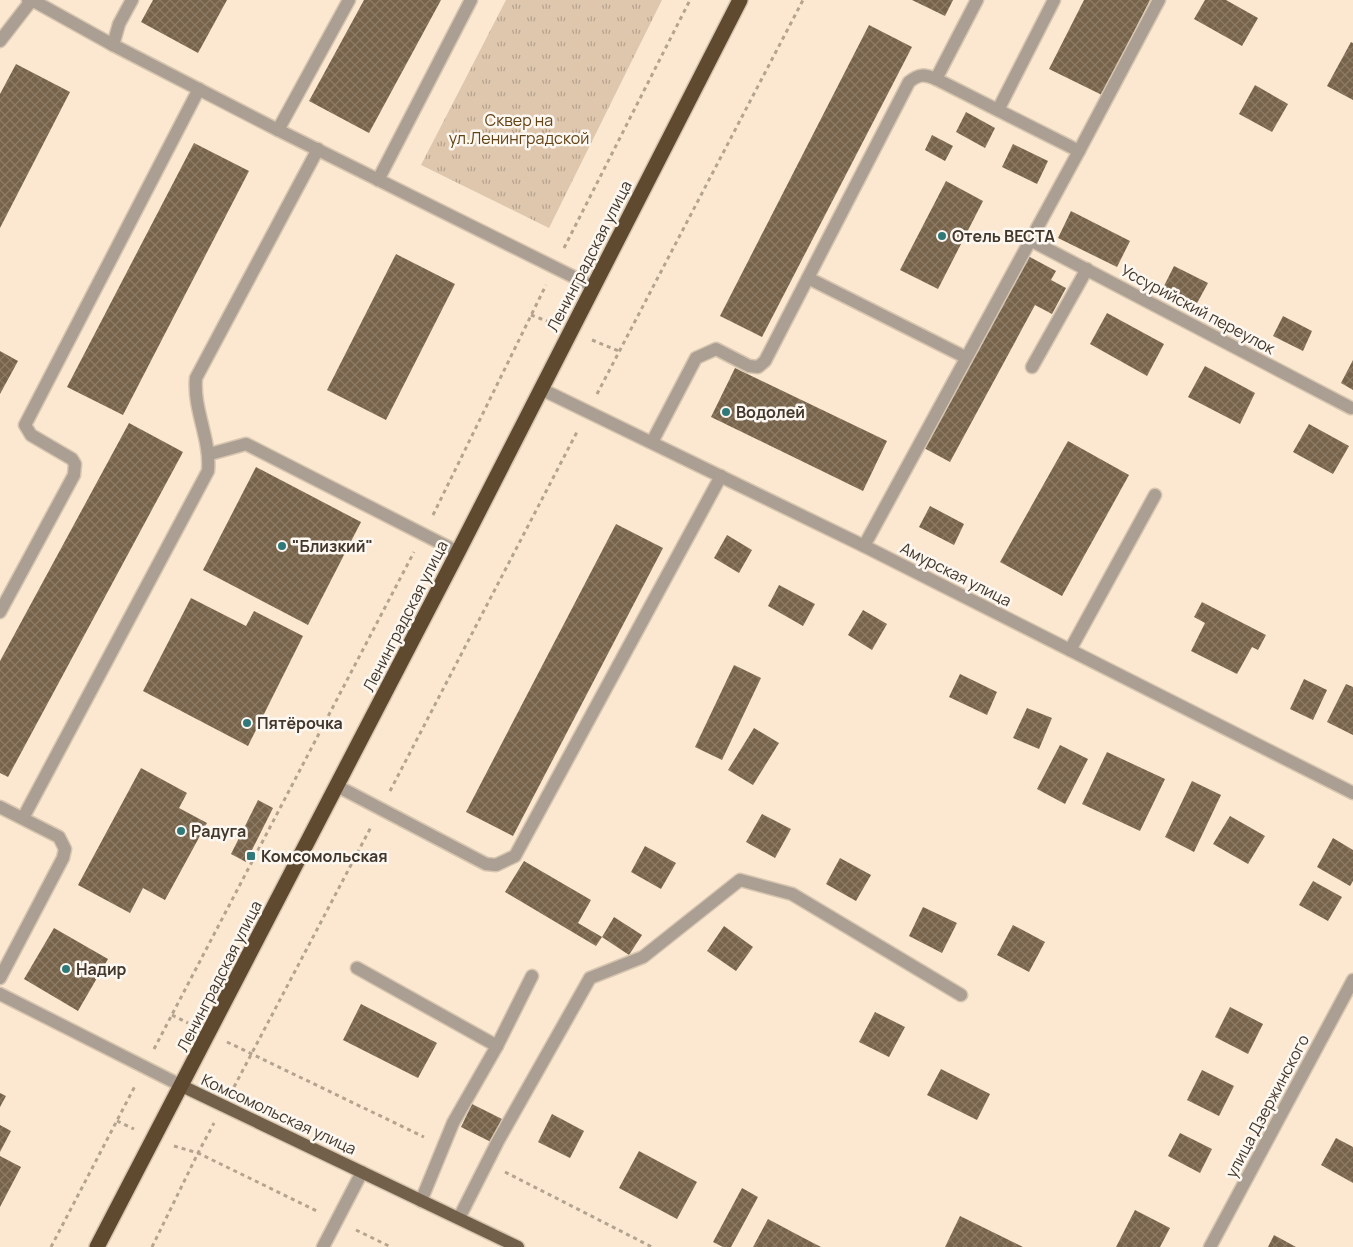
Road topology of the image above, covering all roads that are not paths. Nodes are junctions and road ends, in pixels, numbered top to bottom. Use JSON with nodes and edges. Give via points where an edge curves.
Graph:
{"nodes":[{"id":1,"x":31,"y":0,"type":"edge"},
{"id":2,"x":132,"y":0,"type":"edge"},
{"id":3,"x":349,"y":0,"type":"edge"},
{"id":4,"x":471,"y":0,"type":"edge"},
{"id":5,"x":740,"y":0,"type":"edge"},
{"id":6,"x":977,"y":0,"type":"edge"},
{"id":7,"x":1054,"y":0,"type":"edge"},
{"id":8,"x":1158,"y":0,"type":"edge"},
{"id":9,"x":0,"y":41,"type":"edge"},
{"id":10,"x":113,"y":45,"type":"junction"},
{"id":11,"x":936,"y":79,"type":"junction"},
{"id":12,"x":199,"y":89,"type":"junction"},
{"id":13,"x":998,"y":110,"type":"junction"},
{"id":14,"x":278,"y":130,"type":"junction"},
{"id":15,"x":318,"y":149,"type":"junction"},
{"id":16,"x":1079,"y":151,"type":"junction"},
{"id":17,"x":378,"y":180,"type":"junction"},
{"id":18,"x":1030,"y":240,"type":"junction"},
{"id":19,"x":1087,"y":269,"type":"junction"},
{"id":20,"x":808,"y":278,"type":"junction"},
{"id":21,"x":592,"y":286,"type":"junction"},
{"id":22,"x":965,"y":357,"type":"junction"},
{"id":23,"x":1032,"y":367,"type":"dead end"},
{"id":24,"x":541,"y":389,"type":"junction"},
{"id":25,"x":1351,"y":408,"type":"dead end"},
{"id":26,"x":652,"y":442,"type":"junction"},
{"id":27,"x":210,"y":454,"type":"junction"},
{"id":28,"x":721,"y":476,"type":"junction"},
{"id":29,"x":1155,"y":495,"type":"dead end"},
{"id":30,"x":864,"y":546,"type":"junction"},
{"id":31,"x":458,"y":552,"type":"junction"},
{"id":32,"x":0,"y":612,"type":"edge"},
{"id":33,"x":1070,"y":650,"type":"junction"},
{"id":34,"x":337,"y":786,"type":"junction"},
{"id":35,"x":1353,"y":793,"type":"edge"},
{"id":36,"x":0,"y":807,"type":"edge"},
{"id":37,"x":23,"y":818,"type":"junction"},
{"id":38,"x":357,"y":968,"type":"dead end"},
{"id":39,"x":532,"y":976,"type":"dead end"},
{"id":40,"x":0,"y":978,"type":"edge"},
{"id":41,"x":1353,"y":980,"type":"edge"},
{"id":42,"x":0,"y":994,"type":"edge"},
{"id":43,"x":961,"y":995,"type":"dead end"},
{"id":44,"x":497,"y":1046,"type":"junction"},
{"id":45,"x":182,"y":1086,"type":"junction"},
{"id":46,"x":362,"y":1172,"type":"junction"},
{"id":47,"x":421,"y":1201,"type":"junction"},
{"id":48,"x":459,"y":1218,"type":"junction"},
{"id":49,"x":97,"y":1247,"type":"edge"},
{"id":50,"x":322,"y":1247,"type":"edge"},
{"id":51,"x":518,"y":1247,"type":"edge"},
{"id":52,"x":1210,"y":1247,"type":"edge"}],
"edges":[{"from":1,"to":9,"type":"street"},
{"from":1,"to":10,"type":"street"},
{"from":2,"to":10,"type":"street","via":[[119,24]]},
{"from":3,"to":14,"type":"street"},
{"from":4,"to":17,"type":"street"},
{"from":5,"to":21,"type":"highway","name":"Ленинградская улица"},
{"from":6,"to":11,"type":"street"},
{"from":7,"to":13,"type":"street"},
{"from":8,"to":16,"type":"street"},
{"from":10,"to":12,"type":"street"},
{"from":11,"to":13,"type":"street"},
{"from":11,"to":20,"type":"street","via":[[926,75],[917,76],[909,82]]},
{"from":12,"to":14,"type":"street"},
{"from":12,"to":32,"type":"street","via":[[25,425],[30,435],[76,464],[74,475]]},
{"from":13,"to":16,"type":"street"},
{"from":14,"to":15,"type":"street"},
{"from":15,"to":17,"type":"street"},
{"from":15,"to":27,"type":"street","via":[[196,378],[195,394]]},
{"from":16,"to":18,"type":"street"},
{"from":17,"to":21,"type":"street"},
{"from":18,"to":19,"type":"street","name":"Уссурийский переулок"},
{"from":18,"to":22,"type":"street"},
{"from":19,"to":23,"type":"street"},
{"from":19,"to":25,"type":"street","name":"Уссурийский переулок"},
{"from":20,"to":22,"type":"street"},
{"from":20,"to":26,"type":"street","via":[[765,361],[758,367],[749,366],[716,349],[696,358]]},
{"from":21,"to":24,"type":"highway","name":"Ленинградская улица"},
{"from":22,"to":30,"type":"street"},
{"from":24,"to":26,"type":"street","name":"Амурская улица"},
{"from":24,"to":31,"type":"highway","name":"Ленинградская улица"},
{"from":26,"to":28,"type":"street","name":"Амурская улица"},
{"from":27,"to":31,"type":"street","via":[[246,444]]},
{"from":27,"to":37,"type":"street","via":[[208,471]]},
{"from":28,"to":30,"type":"street","name":"Амурская улица"},
{"from":28,"to":34,"type":"street","via":[[515,856],[496,865],[486,864]]},
{"from":29,"to":33,"type":"street"},
{"from":30,"to":33,"type":"street","name":"Амурская улица"},
{"from":31,"to":34,"type":"highway","name":"Ленинградская улица"},
{"from":33,"to":35,"type":"street","name":"Амурская улица"},
{"from":34,"to":45,"type":"highway","name":"Ленинградская улица"},
{"from":36,"to":37,"type":"street"},
{"from":37,"to":40,"type":"street","via":[[59,837],[65,849]]},
{"from":38,"to":44,"type":"street"},
{"from":39,"to":44,"type":"street"},
{"from":41,"to":52,"type":"street","name":"улица Дзержинского"},
{"from":42,"to":45,"type":"street","name":"Комсомольская улица"},
{"from":43,"to":48,"type":"street","via":[[792,894],[740,880],[643,957],[590,978],[498,1141]]},
{"from":44,"to":47,"type":"street","via":[[453,1123]]},
{"from":45,"to":46,"type":"main road","name":"Комсомольская улица"},
{"from":45,"to":49,"type":"highway","name":"Ленинградская улица"},
{"from":46,"to":47,"type":"main road","name":"Комсомольская улица"},
{"from":46,"to":50,"type":"street"},
{"from":47,"to":48,"type":"main road","name":"Комсомольская улица"},
{"from":48,"to":51,"type":"main road","name":"Комсомольская улица"}]}
